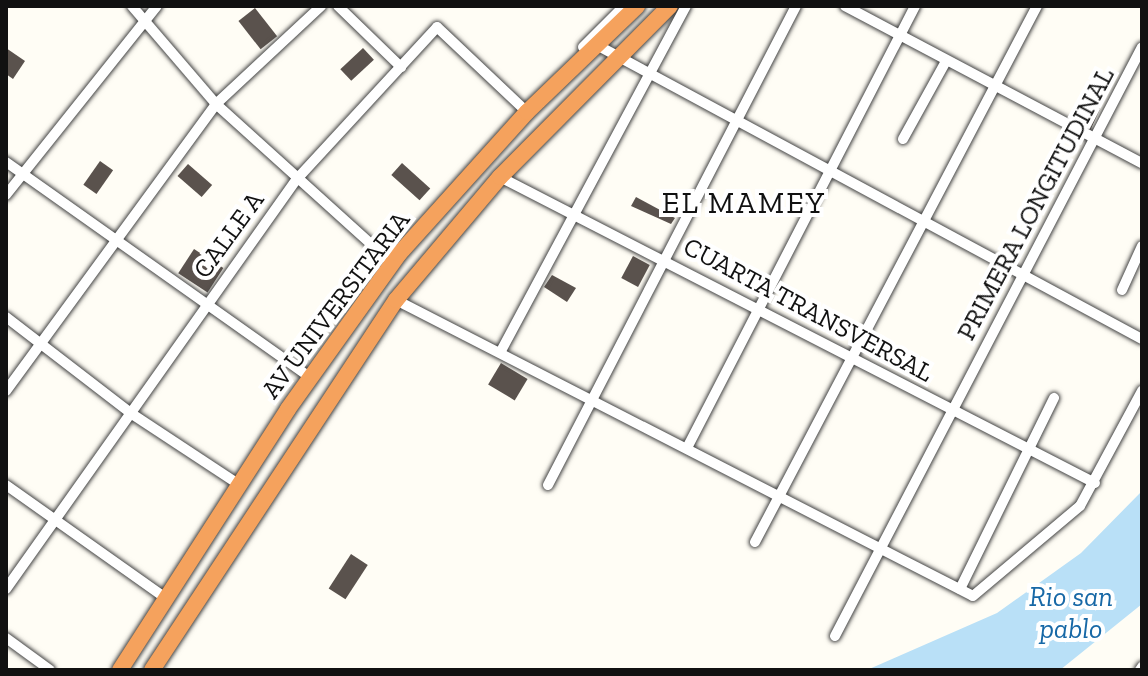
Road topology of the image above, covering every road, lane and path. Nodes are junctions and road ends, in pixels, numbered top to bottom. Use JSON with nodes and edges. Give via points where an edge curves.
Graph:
{"nodes":[{"id":1,"x":132,"y":6,"type":"edge"},
{"id":2,"x":157,"y":6,"type":"edge"},
{"id":3,"x":321,"y":6,"type":"edge"},
{"id":4,"x":338,"y":6,"type":"edge"},
{"id":5,"x":624,"y":6,"type":"edge"},
{"id":6,"x":637,"y":6,"type":"edge"},
{"id":7,"x":670,"y":6,"type":"edge"},
{"id":8,"x":686,"y":6,"type":"edge"},
{"id":9,"x":796,"y":6,"type":"edge"},
{"id":10,"x":845,"y":6,"type":"edge"},
{"id":11,"x":915,"y":6,"type":"edge"},
{"id":12,"x":1037,"y":6,"type":"edge"},
{"id":13,"x":143,"y":18,"type":"junction"},
{"id":14,"x":900,"y":35,"type":"junction"},
{"id":15,"x":595,"y":44,"type":"junction"},
{"id":16,"x":1142,"y":47,"type":"edge"},
{"id":17,"x":614,"y":59,"type":"junction"},
{"id":18,"x":946,"y":61,"type":"junction"},
{"id":19,"x":401,"y":67,"type":"junction"},
{"id":20,"x":645,"y":75,"type":"junction"},
{"id":21,"x":997,"y":88,"type":"junction"},
{"id":22,"x":216,"y":104,"type":"junction"},
{"id":23,"x":526,"y":109,"type":"junction"},
{"id":24,"x":739,"y":119,"type":"junction"},
{"id":25,"x":903,"y":139,"type":"dead end"},
{"id":26,"x":1096,"y":139,"type":"junction"},
{"id":27,"x":6,"y":162,"type":"edge"},
{"id":28,"x":1142,"y":163,"type":"edge"},
{"id":29,"x":831,"y":169,"type":"junction"},
{"id":30,"x":21,"y":174,"type":"junction"},
{"id":31,"x":500,"y":177,"type":"junction"},
{"id":32,"x":296,"y":180,"type":"junction"},
{"id":33,"x":6,"y":195,"type":"edge"},
{"id":34,"x":571,"y":214,"type":"junction"},
{"id":35,"x":928,"y":221,"type":"junction"},
{"id":36,"x":120,"y":240,"type":"junction"},
{"id":37,"x":1142,"y":246,"type":"edge"},
{"id":38,"x":668,"y":260,"type":"junction"},
{"id":39,"x":392,"y":263,"type":"junction"},
{"id":40,"x":1023,"y":275,"type":"junction"},
{"id":41,"x":1122,"y":290,"type":"dead end"},
{"id":42,"x":396,"y":300,"type":"junction"},
{"id":43,"x":206,"y":304,"type":"junction"},
{"id":44,"x":761,"y":309,"type":"junction"},
{"id":45,"x":6,"y":317,"type":"edge"},
{"id":46,"x":1142,"y":339,"type":"edge"},
{"id":47,"x":42,"y":344,"type":"junction"},
{"id":48,"x":501,"y":351,"type":"junction"},
{"id":49,"x":854,"y":359,"type":"junction"},
{"id":50,"x":310,"y":377,"type":"junction"},
{"id":51,"x":6,"y":391,"type":"edge"},
{"id":52,"x":1142,"y":391,"type":"edge"},
{"id":53,"x":596,"y":397,"type":"junction"},
{"id":54,"x":1054,"y":398,"type":"dead end"},
{"id":55,"x":952,"y":411,"type":"junction"},
{"id":56,"x":132,"y":414,"type":"junction"},
{"id":57,"x":688,"y":446,"type":"junction"},
{"id":58,"x":1029,"y":451,"type":"junction"},
{"id":59,"x":1095,"y":483,"type":"junction"},
{"id":60,"x":238,"y":484,"type":"junction"},
{"id":61,"x":6,"y":485,"type":"edge"},
{"id":62,"x":548,"y":485,"type":"dead end"},
{"id":63,"x":780,"y":494,"type":"junction"},
{"id":64,"x":56,"y":522,"type":"junction"},
{"id":65,"x":207,"y":530,"type":"junction"},
{"id":66,"x":755,"y":542,"type":"dead end"},
{"id":67,"x":230,"y":544,"type":"junction"},
{"id":68,"x":883,"y":547,"type":"junction"},
{"id":69,"x":6,"y":589,"type":"edge"},
{"id":70,"x":960,"y":589,"type":"junction"},
{"id":71,"x":164,"y":597,"type":"junction"},
{"id":72,"x":835,"y":636,"type":"dead end"},
{"id":73,"x":6,"y":638,"type":"edge"},
{"id":74,"x":50,"y":670,"type":"edge"},
{"id":75,"x":120,"y":670,"type":"edge"},
{"id":76,"x":152,"y":670,"type":"edge"}],
"edges":[{"from":1,"to":13,"type":"street"},
{"from":2,"to":13,"type":"street"},
{"from":3,"to":22,"type":"street"},
{"from":4,"to":19,"type":"street"},
{"from":5,"to":23,"type":"street"},
{"from":6,"to":15,"type":"highway","name":"AV UNIVERSITARIA"},
{"from":7,"to":17,"type":"highway","name":"AV UNIVERSITARIA"},
{"from":8,"to":20,"type":"street"},
{"from":9,"to":24,"type":"street"},
{"from":10,"to":14,"type":"street"},
{"from":11,"to":14,"type":"street"},
{"from":12,"to":21,"type":"street"},
{"from":13,"to":22,"type":"street"},
{"from":13,"to":30,"type":"street"},
{"from":14,"to":18,"type":"street"},
{"from":14,"to":29,"type":"street"},
{"from":15,"to":17,"type":"street"},
{"from":15,"to":23,"type":"highway","name":"AV UNIVERSITARIA"},
{"from":16,"to":26,"type":"street","name":"PRIMERA LONGITUDINAL"},
{"from":17,"to":20,"type":"street"},
{"from":17,"to":31,"type":"highway","name":"AV UNIVERSITARIA"},
{"from":18,"to":21,"type":"street"},
{"from":18,"to":25,"type":"street"},
{"from":19,"to":23,"type":"street","name":"CALLE A","via":[[437,27]]},
{"from":19,"to":32,"type":"street","name":"CALLE A"},
{"from":20,"to":24,"type":"street"},
{"from":20,"to":34,"type":"street"},
{"from":21,"to":26,"type":"street"},
{"from":21,"to":35,"type":"street"},
{"from":22,"to":32,"type":"street"},
{"from":22,"to":36,"type":"street"},
{"from":23,"to":39,"type":"highway","name":"AV UNIVERSITARIA"},
{"from":24,"to":29,"type":"street"},
{"from":24,"to":38,"type":"street"},
{"from":26,"to":28,"type":"street"},
{"from":26,"to":40,"type":"street","name":"PRIMERA LONGITUDINAL"},
{"from":27,"to":30,"type":"street"},
{"from":29,"to":35,"type":"street"},
{"from":29,"to":44,"type":"street"},
{"from":30,"to":33,"type":"street"},
{"from":30,"to":36,"type":"street"},
{"from":31,"to":34,"type":"street","name":"CUARTA TRANSVERSAL"},
{"from":31,"to":42,"type":"highway","name":"AV UNIVERSITARIA"},
{"from":32,"to":39,"type":"street"},
{"from":32,"to":43,"type":"street","name":"CALLE A"},
{"from":34,"to":38,"type":"street","name":"CUARTA TRANSVERSAL"},
{"from":34,"to":48,"type":"street"},
{"from":35,"to":40,"type":"street"},
{"from":35,"to":49,"type":"street"},
{"from":36,"to":43,"type":"street"},
{"from":36,"to":47,"type":"street"},
{"from":37,"to":41,"type":"street"},
{"from":38,"to":44,"type":"street","name":"CUARTA TRANSVERSAL"},
{"from":38,"to":53,"type":"street"},
{"from":39,"to":50,"type":"highway","name":"AV UNIVERSITARIA"},
{"from":40,"to":46,"type":"street"},
{"from":40,"to":55,"type":"street","name":"PRIMERA LONGITUDINAL"},
{"from":42,"to":48,"type":"street"},
{"from":42,"to":67,"type":"highway","name":"AV UNIVERSITARIA"},
{"from":43,"to":50,"type":"street"},
{"from":43,"to":56,"type":"street","name":"CALLE A"},
{"from":44,"to":49,"type":"street","name":"CUARTA TRANSVERSAL"},
{"from":44,"to":57,"type":"street"},
{"from":45,"to":47,"type":"street"},
{"from":47,"to":51,"type":"street"},
{"from":47,"to":56,"type":"street"},
{"from":48,"to":53,"type":"street"},
{"from":49,"to":55,"type":"street","name":"CUARTA TRANSVERSAL"},
{"from":49,"to":63,"type":"street"},
{"from":50,"to":60,"type":"highway","name":"AV UNIVERSITARIA"},
{"from":52,"to":59,"type":"street"},
{"from":53,"to":57,"type":"street"},
{"from":53,"to":62,"type":"street"},
{"from":54,"to":58,"type":"street"},
{"from":55,"to":58,"type":"street","name":"CUARTA TRANSVERSAL"},
{"from":55,"to":68,"type":"street","name":"PRIMERA LONGITUDINAL"},
{"from":56,"to":60,"type":"street"},
{"from":56,"to":64,"type":"street","name":"CALLE A"},
{"from":57,"to":63,"type":"street"},
{"from":58,"to":59,"type":"street","name":"CUARTA TRANSVERSAL"},
{"from":58,"to":70,"type":"street"},
{"from":59,"to":70,"type":"street","via":[[1080,506],[973,596]]},
{"from":60,"to":65,"type":"highway","name":"AV UNIVERSITARIA"},
{"from":61,"to":64,"type":"street"},
{"from":63,"to":66,"type":"street"},
{"from":63,"to":68,"type":"street"},
{"from":64,"to":69,"type":"street","name":"CALLE A"},
{"from":64,"to":71,"type":"street"},
{"from":65,"to":67,"type":"highway"},
{"from":65,"to":71,"type":"highway","name":"AV UNIVERSITARIA"},
{"from":67,"to":76,"type":"highway","name":"AV UNIVERSITARIA"},
{"from":68,"to":70,"type":"street"},
{"from":68,"to":72,"type":"street","name":"PRIMERA LONGITUDINAL"},
{"from":71,"to":75,"type":"highway","name":"AV UNIVERSITARIA"},
{"from":73,"to":74,"type":"street"}]}
